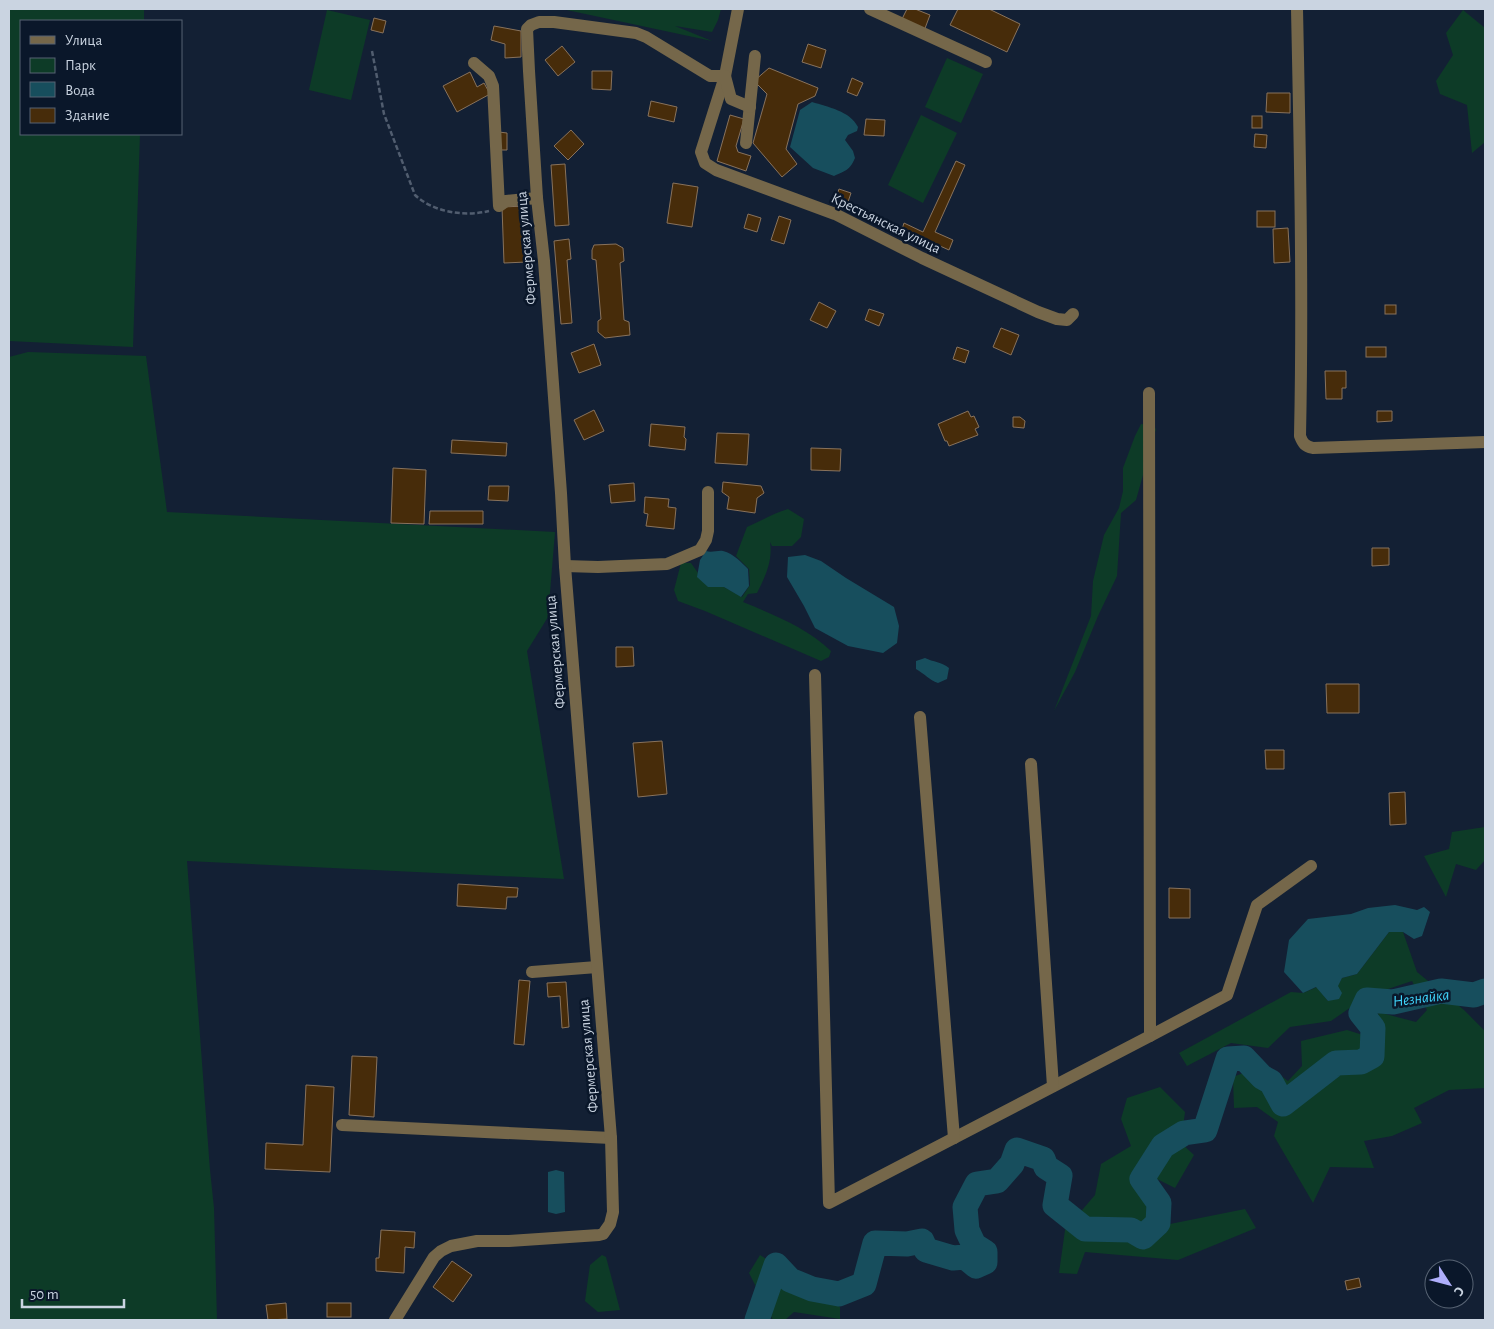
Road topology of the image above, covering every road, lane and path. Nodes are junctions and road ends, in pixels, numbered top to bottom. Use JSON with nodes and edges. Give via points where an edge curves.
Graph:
{"nodes":[{"id":1,"x":738,"y":9,"type":"edge"},
{"id":2,"x":870,"y":9,"type":"edge"},
{"id":3,"x":1297,"y":9,"type":"edge"},
{"id":4,"x":372,"y":50,"type":"dead end"},
{"id":5,"x":755,"y":56,"type":"dead end"},
{"id":6,"x":986,"y":62,"type":"dead end"},
{"id":7,"x":474,"y":63,"type":"dead end"},
{"id":8,"x":725,"y":76,"type":"junction"},
{"id":9,"x":750,"y":106,"type":"junction"},
{"id":10,"x":746,"y":143,"type":"dead end"},
{"id":11,"x":537,"y":198,"type":"junction"},
{"id":12,"x":499,"y":206,"type":"junction"},
{"id":13,"x":1073,"y":314,"type":"dead end"},
{"id":14,"x":1148,"y":393,"type":"dead end"},
{"id":15,"x":1485,"y":442,"type":"edge"},
{"id":16,"x":708,"y":492,"type":"dead end"},
{"id":17,"x":565,"y":566,"type":"junction"},
{"id":18,"x":815,"y":675,"type":"dead end"},
{"id":19,"x":920,"y":718,"type":"dead end"},
{"id":20,"x":1031,"y":764,"type":"dead end"},
{"id":21,"x":1311,"y":866,"type":"dead end"},
{"id":22,"x":597,"y":967,"type":"junction"},
{"id":23,"x":532,"y":972,"type":"dead end"},
{"id":24,"x":1150,"y":1036,"type":"junction"},
{"id":25,"x":1053,"y":1086,"type":"junction"},
{"id":26,"x":342,"y":1125,"type":"dead end"},
{"id":27,"x":611,"y":1138,"type":"junction"},
{"id":28,"x":954,"y":1138,"type":"junction"},
{"id":29,"x":395,"y":1320,"type":"edge"}],
"edges":[{"from":1,"to":8,"type":"street"},
{"from":2,"to":6,"type":"street"},
{"from":3,"to":15,"type":"street","via":[[1302,443],[1313,448]]},
{"from":4,"to":12,"type":"path","via":[[384,114],[415,194],[434,207],[462,213],[491,211]]},
{"from":5,"to":9,"type":"street"},
{"from":7,"to":12,"type":"street","via":[[489,76],[494,86]]},
{"from":8,"to":9,"type":"street","via":[[731,99]]},
{"from":8,"to":11,"type":"street","name":"Фермерская улица","via":[[710,76],[636,33],[554,22],[531,25],[527,30]]},
{"from":8,"to":13,"type":"street","name":"Крестьянская улица","via":[[701,152],[705,163],[835,214],[1057,320],[1067,320]]},
{"from":9,"to":10,"type":"street"},
{"from":11,"to":12,"type":"street","via":[[506,201]]},
{"from":11,"to":17,"type":"street","name":"Фермерская улица","via":[[562,493]]},
{"from":14,"to":24,"type":"street"},
{"from":16,"to":17,"type":"street","via":[[708,531],[700,550],[667,564]]},
{"from":17,"to":22,"type":"street","name":"Фермерская улица"},
{"from":18,"to":28,"type":"street","via":[[829,1203]]},
{"from":19,"to":28,"type":"street"},
{"from":20,"to":25,"type":"street"},
{"from":21,"to":24,"type":"street","via":[[1257,905],[1228,995]]},
{"from":22,"to":23,"type":"street"},
{"from":22,"to":27,"type":"street","name":"Фермерская улица"},
{"from":24,"to":25,"type":"street"},
{"from":25,"to":28,"type":"street"},
{"from":26,"to":27,"type":"street"},
{"from":27,"to":29,"type":"street","name":"Фермерская улица","via":[[614,1212],[603,1234],[477,1241],[451,1246],[434,1257]]}]}
